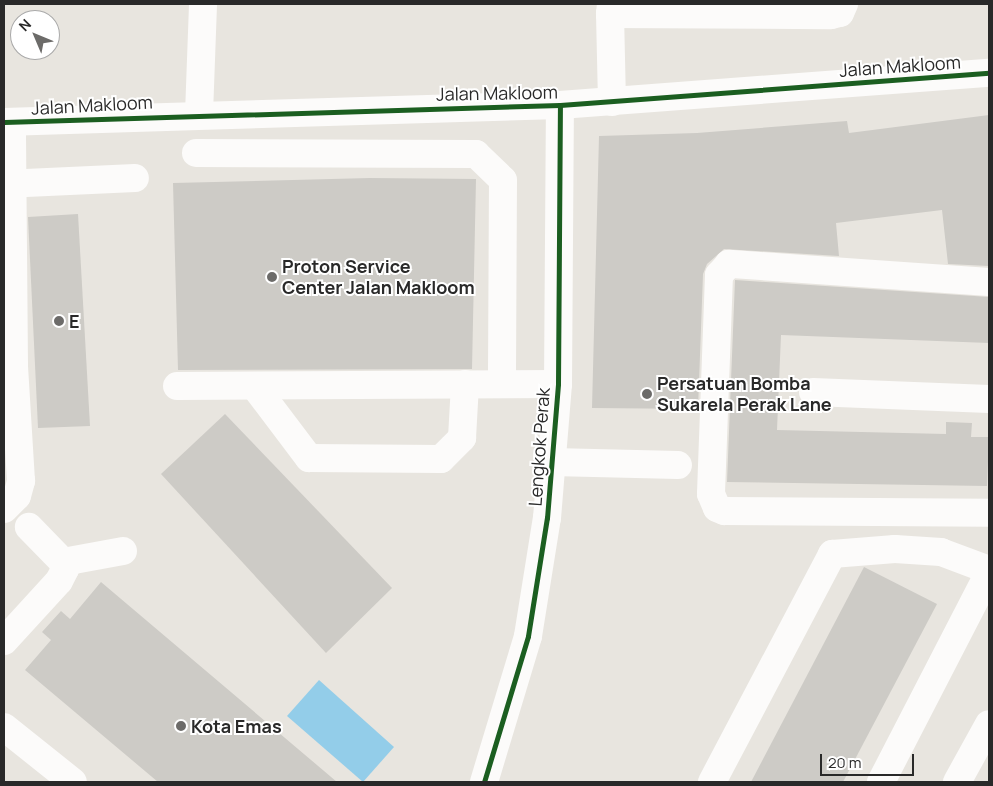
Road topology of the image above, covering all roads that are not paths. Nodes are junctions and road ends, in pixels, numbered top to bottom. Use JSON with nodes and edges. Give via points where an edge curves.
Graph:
{"nodes":[{"id":1,"x":203,"y":4,"type":"edge"},
{"id":2,"x":844,"y":4,"type":"edge"},
{"id":3,"x":610,"y":9,"type":"edge"},
{"id":4,"x":989,"y":73,"type":"edge"},
{"id":5,"x":612,"y":102,"type":"junction"},
{"id":6,"x":560,"y":105,"type":"junction"},
{"id":7,"x":199,"y":114,"type":"junction"},
{"id":8,"x":8,"y":122,"type":"edge"},
{"id":9,"x":196,"y":153,"type":"dead end"},
{"id":10,"x":136,"y":178,"type":"dead end"},
{"id":11,"x":7,"y":183,"type":"edge"},
{"id":12,"x":989,"y":282,"type":"edge"},
{"id":13,"x":9,"y":365,"type":"edge"},
{"id":14,"x":502,"y":382,"type":"junction"},
{"id":15,"x":465,"y":384,"type":"junction"},
{"id":16,"x":558,"y":384,"type":"junction"},
{"id":17,"x":177,"y":386,"type":"dead end"},
{"id":18,"x":256,"y":388,"type":"junction"},
{"id":19,"x":813,"y":392,"type":"dead end"},
{"id":20,"x":989,"y":399,"type":"edge"},
{"id":21,"x":552,"y":462,"type":"junction"},
{"id":22,"x":678,"y":464,"type":"dead end"},
{"id":23,"x":4,"y":509,"type":"edge"},
{"id":24,"x":989,"y":513,"type":"edge"},
{"id":25,"x":28,"y":526,"type":"dead end"},
{"id":26,"x":123,"y":550,"type":"dead end"},
{"id":27,"x":63,"y":562,"type":"junction"},
{"id":28,"x":989,"y":572,"type":"edge"},
{"id":29,"x":4,"y":641,"type":"edge"},
{"id":30,"x":989,"y":724,"type":"edge"},
{"id":31,"x":4,"y":727,"type":"edge"},
{"id":32,"x":73,"y":782,"type":"edge"},
{"id":33,"x":484,"y":782,"type":"edge"},
{"id":34,"x":712,"y":782,"type":"edge"},
{"id":35,"x":881,"y":782,"type":"edge"},
{"id":36,"x":957,"y":782,"type":"edge"}],
"edges":[{"from":1,"to":7,"type":"street"},
{"from":2,"to":3,"type":"street","via":[[840,13],[832,15]]},
{"from":3,"to":5,"type":"street"},
{"from":4,"to":5,"type":"street","name":"Jalan Makloom"},
{"from":5,"to":6,"type":"street","name":"Jalan Makloom"},
{"from":6,"to":7,"type":"street","name":"Jalan Makloom"},
{"from":6,"to":16,"type":"street","name":"Lengkok Perak"},
{"from":7,"to":8,"type":"street","name":"Jalan Makloom"},
{"from":8,"to":11,"type":"street"},
{"from":9,"to":14,"type":"street","via":[[476,154],[503,180]]},
{"from":10,"to":11,"type":"street"},
{"from":11,"to":13,"type":"street"},
{"from":12,"to":24,"type":"street","via":[[729,264],[719,276],[711,494],[717,508],[724,511]]},
{"from":13,"to":23,"type":"street","via":[[21,480],[17,496]]},
{"from":14,"to":15,"type":"street"},
{"from":14,"to":16,"type":"street"},
{"from":15,"to":18,"type":"street"},
{"from":15,"to":18,"type":"street","via":[[462,438],[441,459],[309,458]]},
{"from":16,"to":21,"type":"street","name":"Lengkok Perak"},
{"from":17,"to":18,"type":"street"},
{"from":19,"to":20,"type":"street"},
{"from":21,"to":22,"type":"street"},
{"from":21,"to":33,"type":"street","name":"Lengkok Perak","via":[[528,636]]},
{"from":25,"to":27,"type":"street"},
{"from":26,"to":27,"type":"street"},
{"from":27,"to":29,"type":"street","via":[[59,581]]},
{"from":28,"to":34,"type":"street","via":[[941,552],[895,549],[832,554]]},
{"from":28,"to":35,"type":"street"},
{"from":30,"to":36,"type":"street"},
{"from":31,"to":32,"type":"street"}]}
